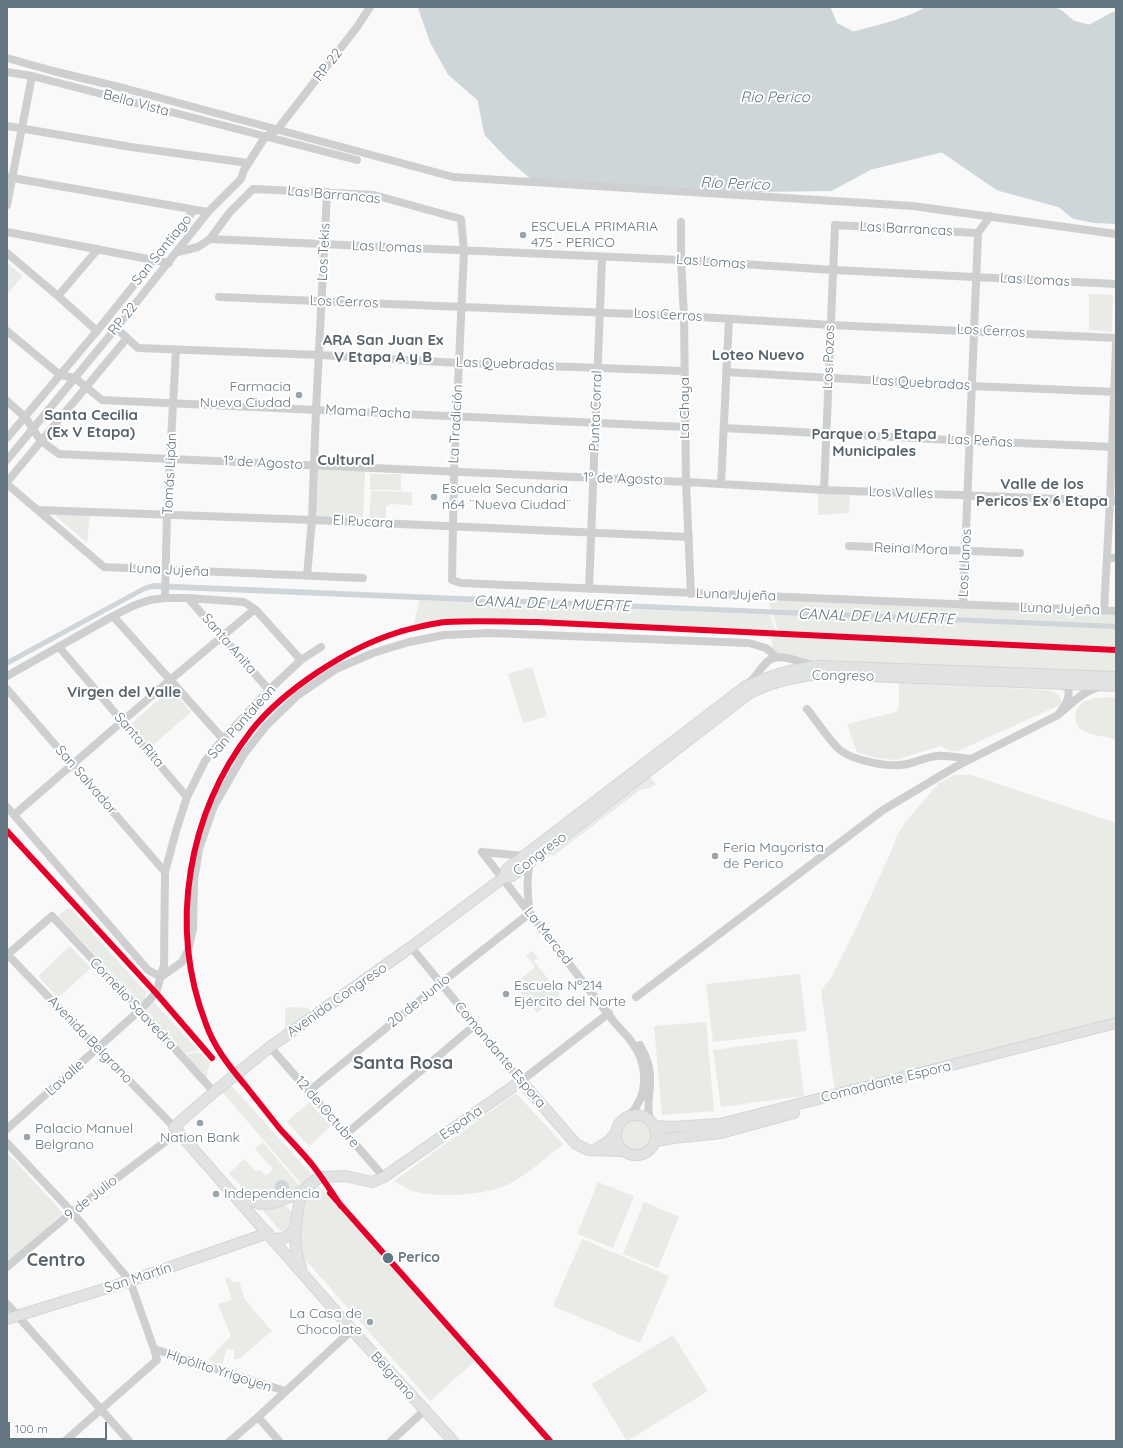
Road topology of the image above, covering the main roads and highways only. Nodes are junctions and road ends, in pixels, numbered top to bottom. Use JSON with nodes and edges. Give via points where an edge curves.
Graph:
{"nodes":[{"id":1,"x":1116,"y":677,"type":"edge"},
{"id":2,"x":1116,"y":686,"type":"edge"},
{"id":3,"x":528,"y":859,"type":"junction"},
{"id":4,"x":503,"y":878,"type":"joint"},
{"id":5,"x":1116,"y":1023,"type":"edge"},
{"id":6,"x":1116,"y":1030,"type":"edge"},
{"id":7,"x":521,"y":1081,"type":"joint"},
{"id":8,"x":652,"y":1123,"type":"junction"},
{"id":9,"x":176,"y":1129,"type":"joint"},
{"id":10,"x":616,"y":1133,"type":"junction"},
{"id":11,"x":656,"y":1142,"type":"junction"},
{"id":12,"x":596,"y":1149,"type":"junction"},
{"id":13,"x":623,"y":1150,"type":"junction"},
{"id":14,"x":301,"y":1192,"type":"junction"},
{"id":15,"x":234,"y":1195,"type":"junction"},
{"id":16,"x":274,"y":1203,"type":"junction"},
{"id":17,"x":260,"y":1224,"type":"junction"},
{"id":18,"x":296,"y":1224,"type":"junction"},
{"id":19,"x":270,"y":1236,"type":"junction"},
{"id":20,"x":303,"y":1273,"type":"junction"},
{"id":21,"x":7,"y":1319,"type":"edge"},
{"id":22,"x":453,"y":1441,"type":"edge"}],
"edges":[{"from":1,"to":3,"type":"main road","name":"Congreso","via":[[820,666],[781,673],[746,686]]},
{"from":2,"to":3,"type":"main road","name":"Congreso","via":[[819,674],[778,682],[747,695]]},
{"from":3,"to":4,"type":"main road","name":"Congreso","via":[[512,876]]},
{"from":4,"to":9,"type":"main road","name":"Avenida Congreso","via":[[412,947],[270,1047],[214,1092]]},
{"from":5,"to":8,"type":"main road","name":"Comandante Espora","via":[[720,1124],[672,1127]]},
{"from":6,"to":11,"type":"main road","name":"Comandante Espora","via":[[721,1133]]},
{"from":7,"to":12,"type":"main road","name":"Comandante Espora","via":[[576,1144],[588,1150]]},
{"from":7,"to":14,"type":"main road","name":"España","via":[[384,1177],[372,1182],[345,1176],[323,1177]]},
{"from":8,"to":10,"type":"main road","via":[[643,1116],[627,1117],[618,1126]]},
{"from":8,"to":11,"type":"main road","via":[[657,1134]]},
{"from":9,"to":15,"type":"main road","name":"Belgrano"},
{"from":10,"to":12,"type":"main road"},
{"from":10,"to":13,"type":"main road","via":[[616,1139]]},
{"from":11,"to":13,"type":"main road","via":[[646,1153],[638,1155]]},
{"from":12,"to":13,"type":"main road","name":"Comandante Espora"},
{"from":14,"to":16,"type":"main road"},
{"from":14,"to":18,"type":"main road","name":"Belgrano"},
{"from":15,"to":16,"type":"main road","name":"Belgrano","via":[[261,1204]]},
{"from":15,"to":17,"type":"main road","name":"Belgrano"},
{"from":16,"to":17,"type":"main road","via":[[266,1206],[260,1214]]},
{"from":16,"to":18,"type":"main road","via":[[288,1205],[292,1209]]},
{"from":17,"to":19,"type":"main road","name":"Belgrano"},
{"from":18,"to":19,"type":"main road","via":[[290,1235],[278,1239]]},
{"from":18,"to":20,"type":"main road","name":"Belgrano","via":[[297,1255]]},
{"from":19,"to":20,"type":"main road","name":"Belgrano"},
{"from":19,"to":21,"type":"main road","name":"San Martín"},
{"from":20,"to":22,"type":"main road","name":"Belgrano"}]}
